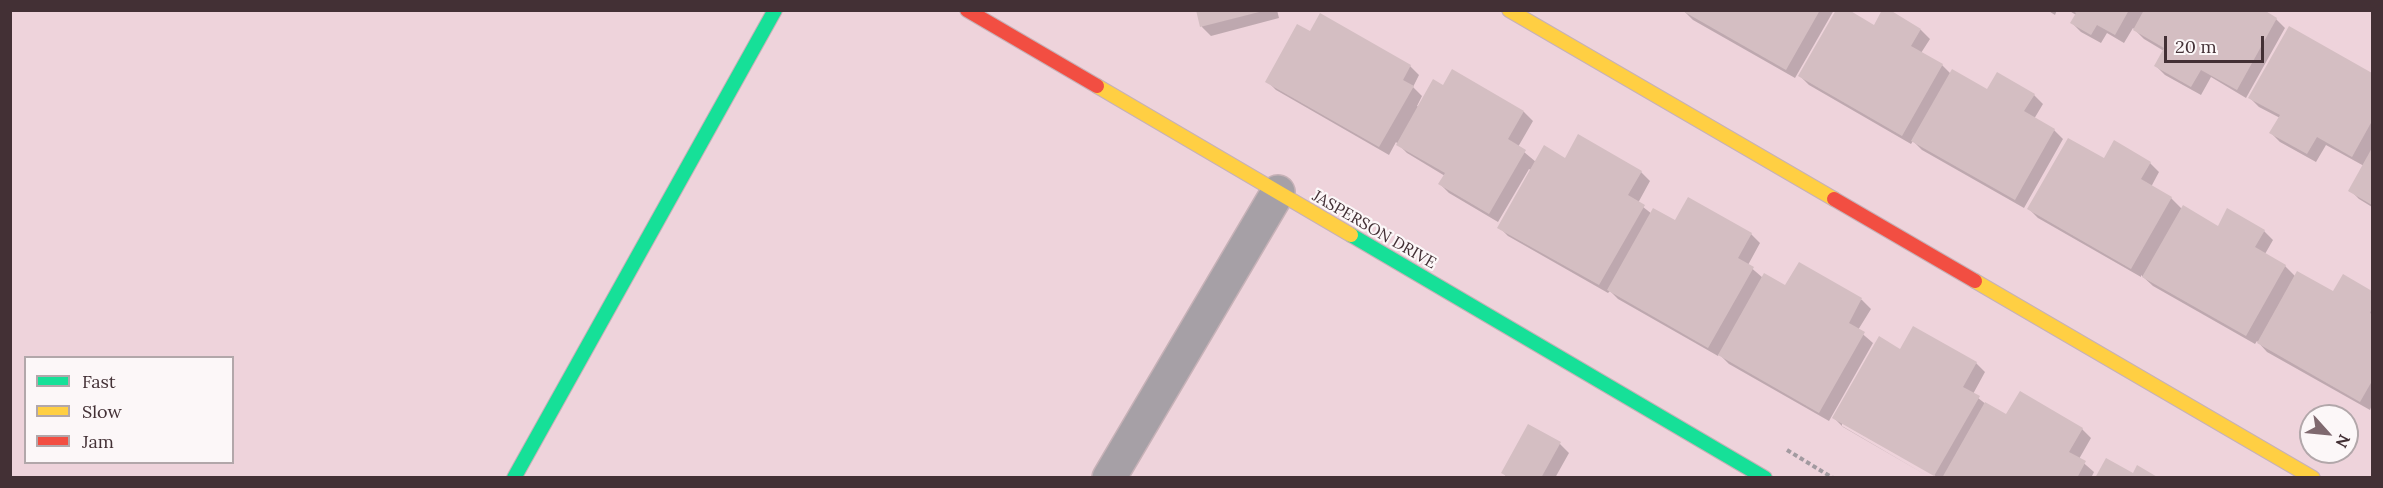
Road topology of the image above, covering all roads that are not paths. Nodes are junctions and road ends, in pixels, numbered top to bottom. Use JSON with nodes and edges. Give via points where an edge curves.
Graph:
{"nodes":[{"id":1,"x":775,"y":10,"type":"edge"},
{"id":2,"x":967,"y":10,"type":"edge"},
{"id":3,"x":1509,"y":10,"type":"edge"},
{"id":4,"x":1278,"y":192,"type":"junction"},
{"id":5,"x":514,"y":477,"type":"edge"},
{"id":6,"x":1109,"y":477,"type":"edge"},
{"id":7,"x":1765,"y":477,"type":"edge"},
{"id":8,"x":2313,"y":477,"type":"edge"}],
"edges":[{"from":1,"to":5,"type":"street"},
{"from":2,"to":4,"type":"street","name":"JASPERSON DRIVE"},
{"from":3,"to":8,"type":"street"},
{"from":4,"to":6,"type":"street"},
{"from":4,"to":7,"type":"street","name":"JASPERSON DRIVE"}]}
